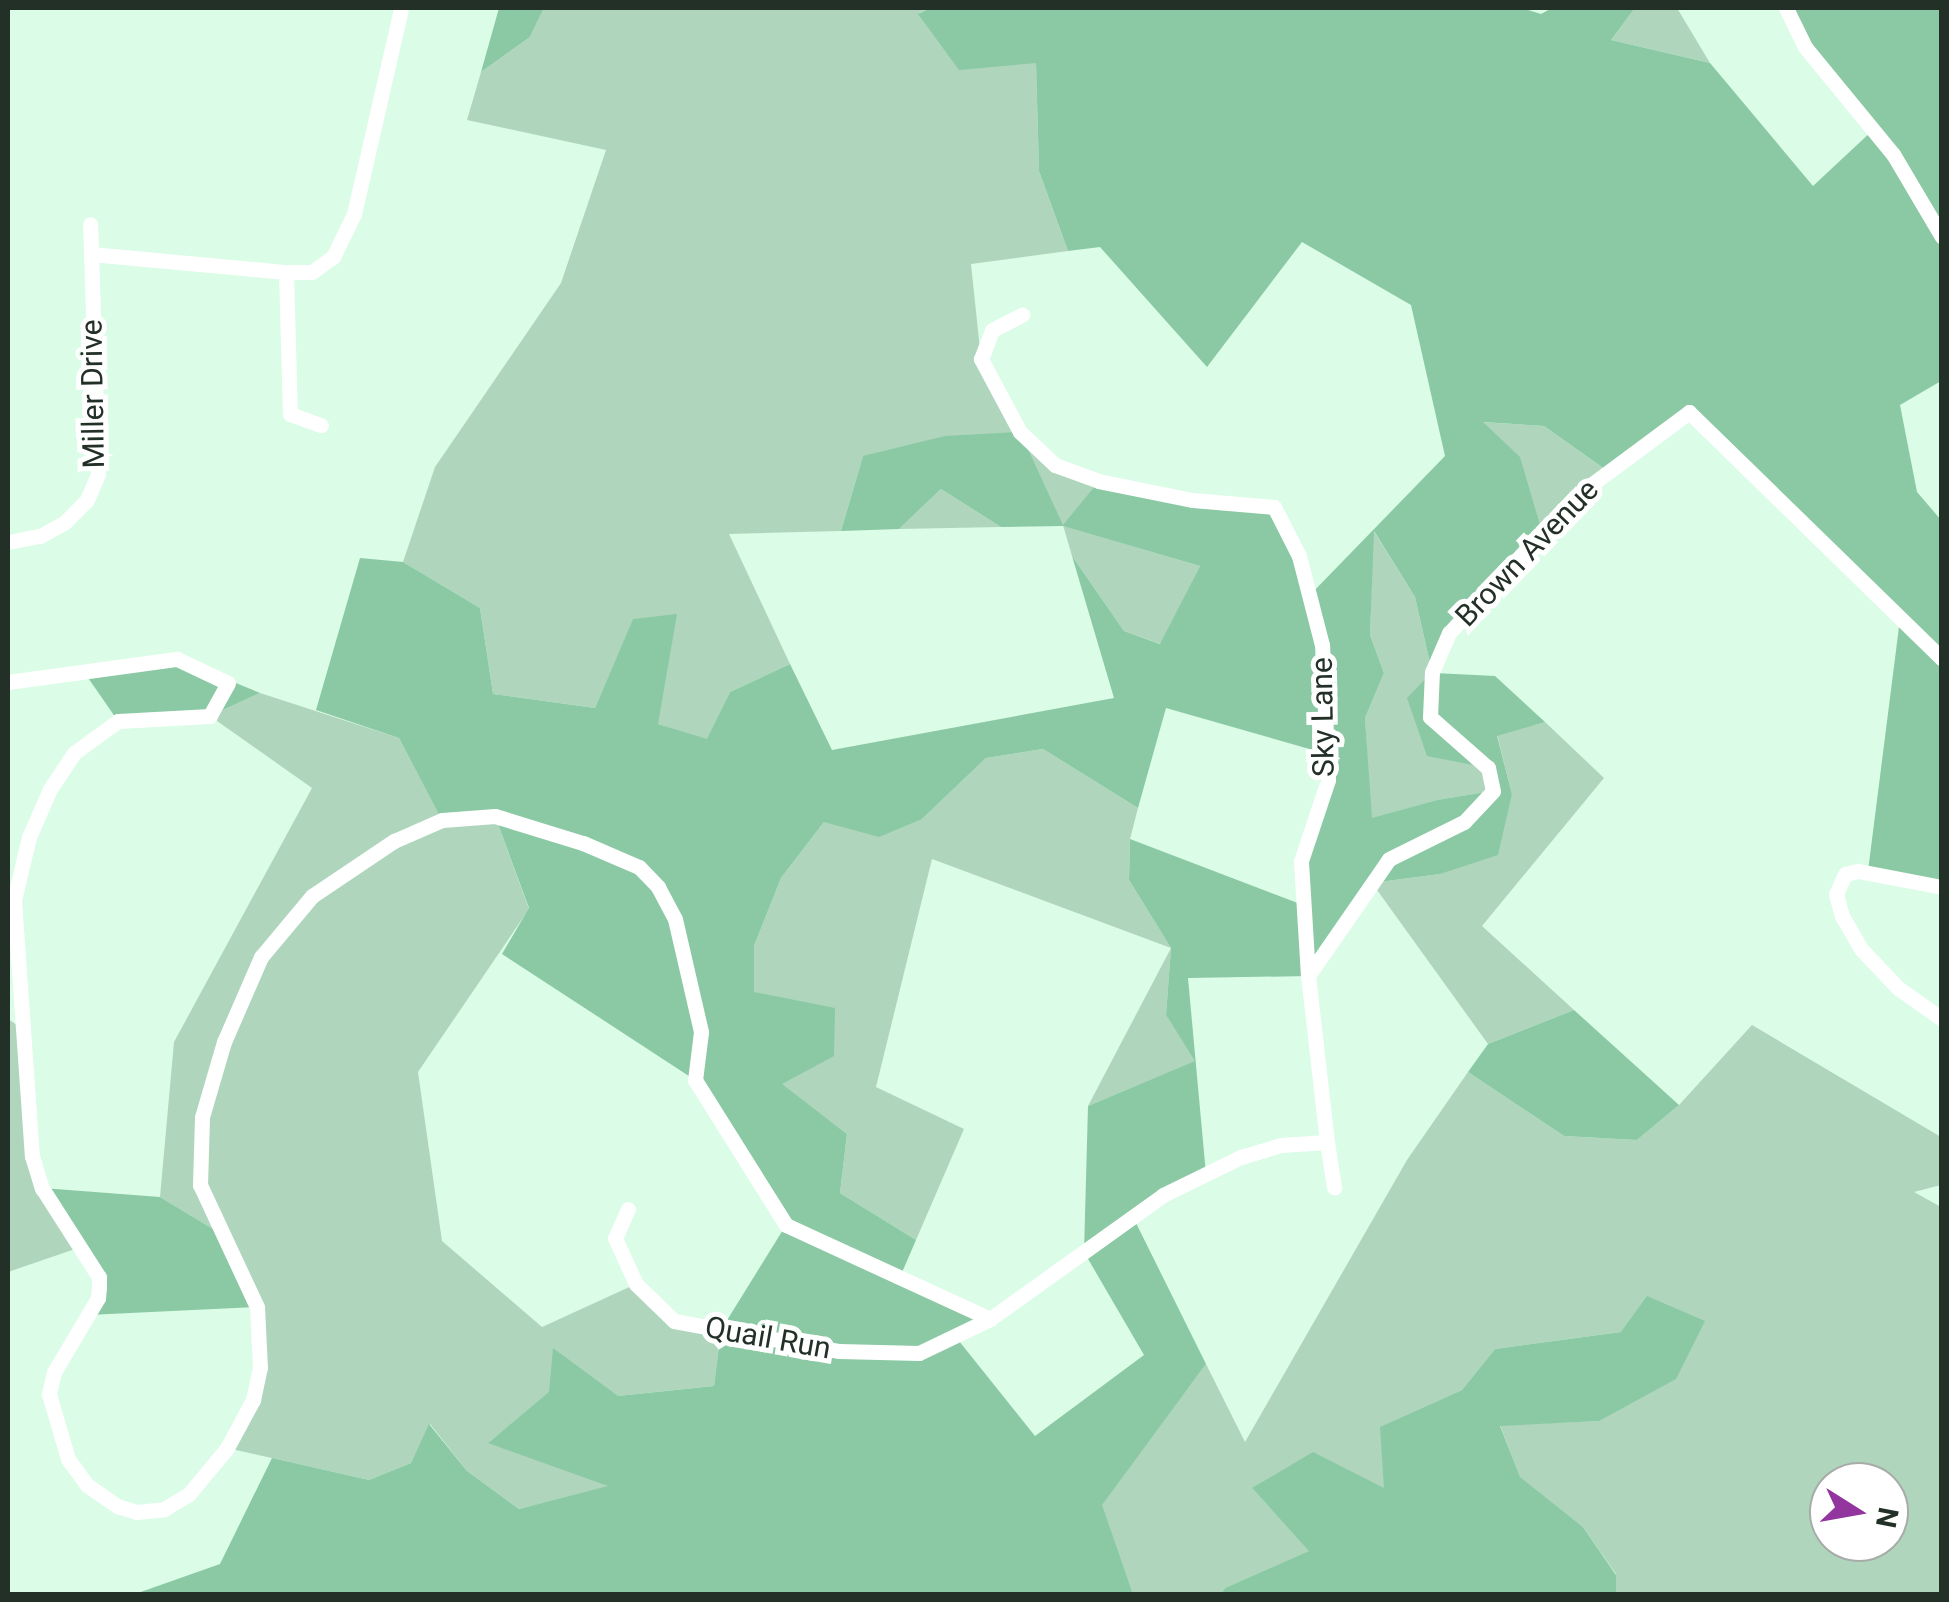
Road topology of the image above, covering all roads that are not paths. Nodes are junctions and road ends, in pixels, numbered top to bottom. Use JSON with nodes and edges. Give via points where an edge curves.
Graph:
{"nodes":[{"id":1,"x":393,"y":8,"type":"edge"},
{"id":2,"x":401,"y":8,"type":"edge"},
{"id":3,"x":1786,"y":8,"type":"edge"},
{"id":4,"x":90,"y":224,"type":"dead end"},
{"id":5,"x":1942,"y":237,"type":"edge"},
{"id":6,"x":90,"y":254,"type":"junction"},
{"id":7,"x":286,"y":272,"type":"junction"},
{"id":8,"x":1022,"y":315,"type":"dead end"},
{"id":9,"x":320,"y":425,"type":"dead end"},
{"id":10,"x":8,"y":542,"type":"edge"},
{"id":11,"x":1942,"y":659,"type":"edge"},
{"id":12,"x":8,"y":682,"type":"edge"},
{"id":13,"x":1942,"y":887,"type":"edge"},
{"id":14,"x":1308,"y":976,"type":"junction"},
{"id":15,"x":1942,"y":1019,"type":"edge"},
{"id":16,"x":1327,"y":1142,"type":"junction"},
{"id":17,"x":1334,"y":1187,"type":"dead end"},
{"id":18,"x":628,"y":1209,"type":"dead end"},
{"id":19,"x":990,"y":1318,"type":"junction"}],
"edges":[{"from":1,"to":2,"type":"street"},
{"from":2,"to":7,"type":"street","via":[[354,214],[333,257],[312,272]]},
{"from":3,"to":5,"type":"street","via":[[1805,47],[1892,154]]},
{"from":4,"to":6,"type":"street","name":"Miller Drive"},
{"from":6,"to":7,"type":"street"},
{"from":6,"to":10,"type":"street","name":"Miller Drive","via":[[98,474],[88,500],[64,522],[40,536]]},
{"from":7,"to":9,"type":"street","via":[[290,414]]},
{"from":8,"to":14,"type":"street","name":"Sky Lane","via":[[992,330],[981,358],[1020,432],[1055,465],[1192,500],[1274,507],[1298,556],[1322,646],[1328,780],[1301,860]]},
{"from":11,"to":14,"type":"street","name":"Brown Avenue","via":[[1689,412],[1576,496],[1449,633],[1432,672],[1430,717],[1488,768],[1493,791],[1464,822],[1389,859]]},
{"from":12,"to":19,"type":"street","via":[[177,659],[228,683],[210,716],[118,722],[74,753],[29,838],[14,900],[32,1156],[42,1188],[100,1287],[49,1394],[68,1459],[117,1506],[164,1509],[189,1494],[227,1448],[253,1400],[260,1368],[257,1307],[200,1185],[202,1117],[224,1042],[261,957],[312,896],[394,841],[442,820],[495,816],[639,866],[675,919],[701,1032],[695,1080],[786,1225]]},
{"from":13,"to":15,"type":"street","via":[[1858,870],[1845,874],[1836,894],[1862,950],[1898,988]]},
{"from":14,"to":16,"type":"street","name":"Sky Lane"},
{"from":16,"to":17,"type":"street","name":"Sky Lane"},
{"from":16,"to":19,"type":"street","via":[[1241,1157],[1163,1195]]},
{"from":18,"to":19,"type":"street","name":"Quail Run","via":[[616,1238],[636,1284],[674,1321],[839,1351],[920,1353]]}]}
